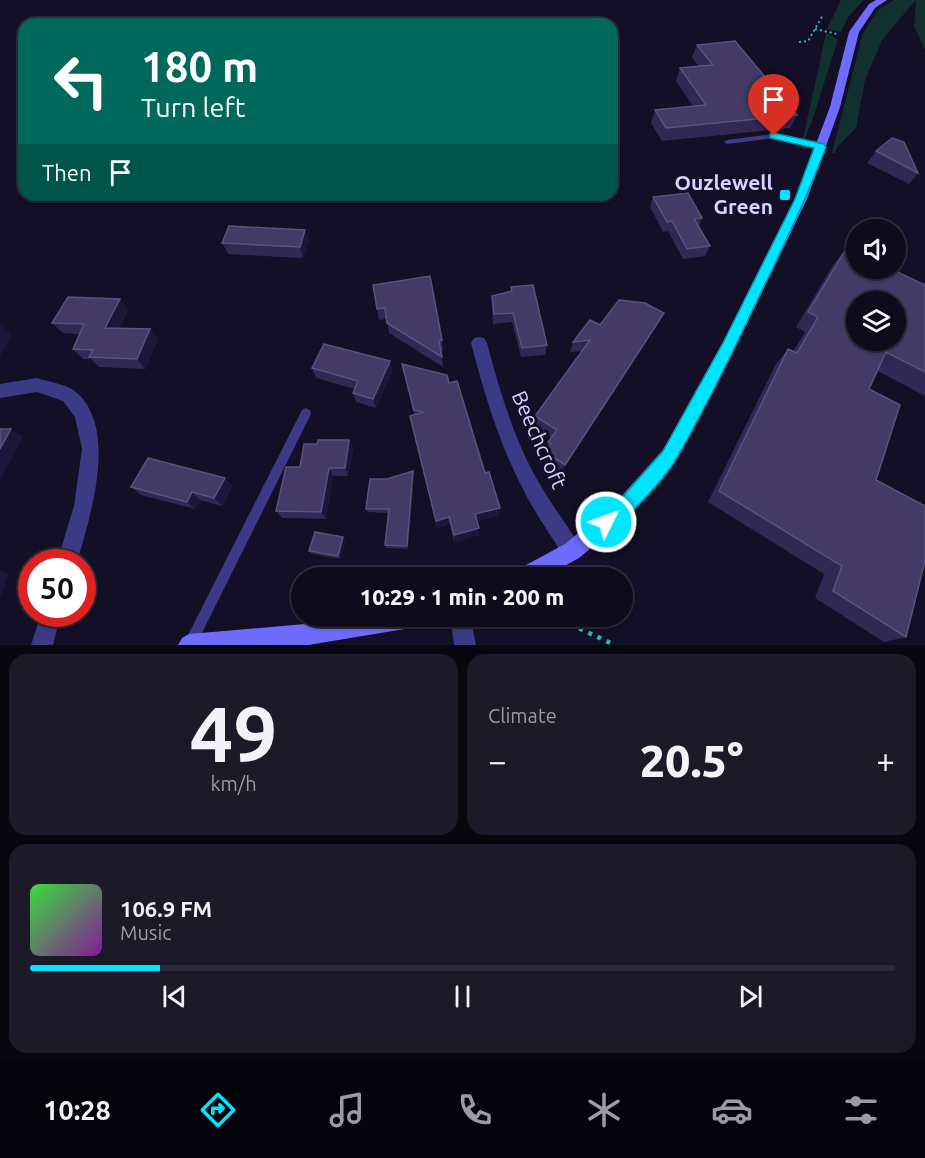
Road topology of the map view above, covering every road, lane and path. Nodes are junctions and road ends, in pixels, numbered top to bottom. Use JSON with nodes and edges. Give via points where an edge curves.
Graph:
{"nodes":[{"id":1,"x":883,"y":0,"type":"edge"},
{"id":2,"x":823,"y":15,"type":"dead end"},
{"id":3,"x":815,"y":29,"type":"junction"},
{"id":4,"x":853,"y":38,"type":"junction"},
{"id":5,"x":800,"y":42,"type":"dead end"},
{"id":6,"x":727,"y":142,"type":"dead end"},
{"id":7,"x":820,"y":147,"type":"junction"},
{"id":8,"x":478,"y":343,"type":"dead end"},
{"id":9,"x":0,"y":391,"type":"edge"},
{"id":10,"x":306,"y":413,"type":"dead end"},
{"id":11,"x":71,"y":549,"type":"edge"},
{"id":12,"x":572,"y":551,"type":"junction"},
{"id":13,"x":542,"y":567,"type":"edge"},
{"id":14,"x":47,"y":627,"type":"edge"},
{"id":15,"x":355,"y":627,"type":"edge"},
{"id":16,"x":462,"y":627,"type":"edge"},
{"id":17,"x":576,"y":627,"type":"edge"},
{"id":18,"x":42,"y":645,"type":"edge"},
{"id":19,"x":189,"y":645,"type":"edge"},
{"id":20,"x":465,"y":645,"type":"edge"},
{"id":21,"x":615,"y":645,"type":"edge"}],
"edges":[{"from":1,"to":4,"type":"main road","via":[[872,6]]},
{"from":2,"to":3,"type":"path"},
{"from":3,"to":4,"type":"path"},
{"from":3,"to":5,"type":"path","via":[[808,41]]},
{"from":4,"to":7,"type":"main road"},
{"from":6,"to":7,"type":"lane","via":[[774,136]]},
{"from":7,"to":12,"type":"main road","via":[[801,199],[669,456],[624,508]]},
{"from":8,"to":12,"type":"street","name":"Beechcroft","via":[[508,435],[528,480]]},
{"from":9,"to":11,"type":"street","via":[[37,385],[69,396],[83,414],[91,449],[83,506]]},
{"from":10,"to":19,"type":"lane"},
{"from":12,"to":13,"type":"main road"},
{"from":14,"to":18,"type":"street"},
{"from":15,"to":19,"type":"main road"},
{"from":16,"to":20,"type":"street"},
{"from":17,"to":21,"type":"path"}]}
